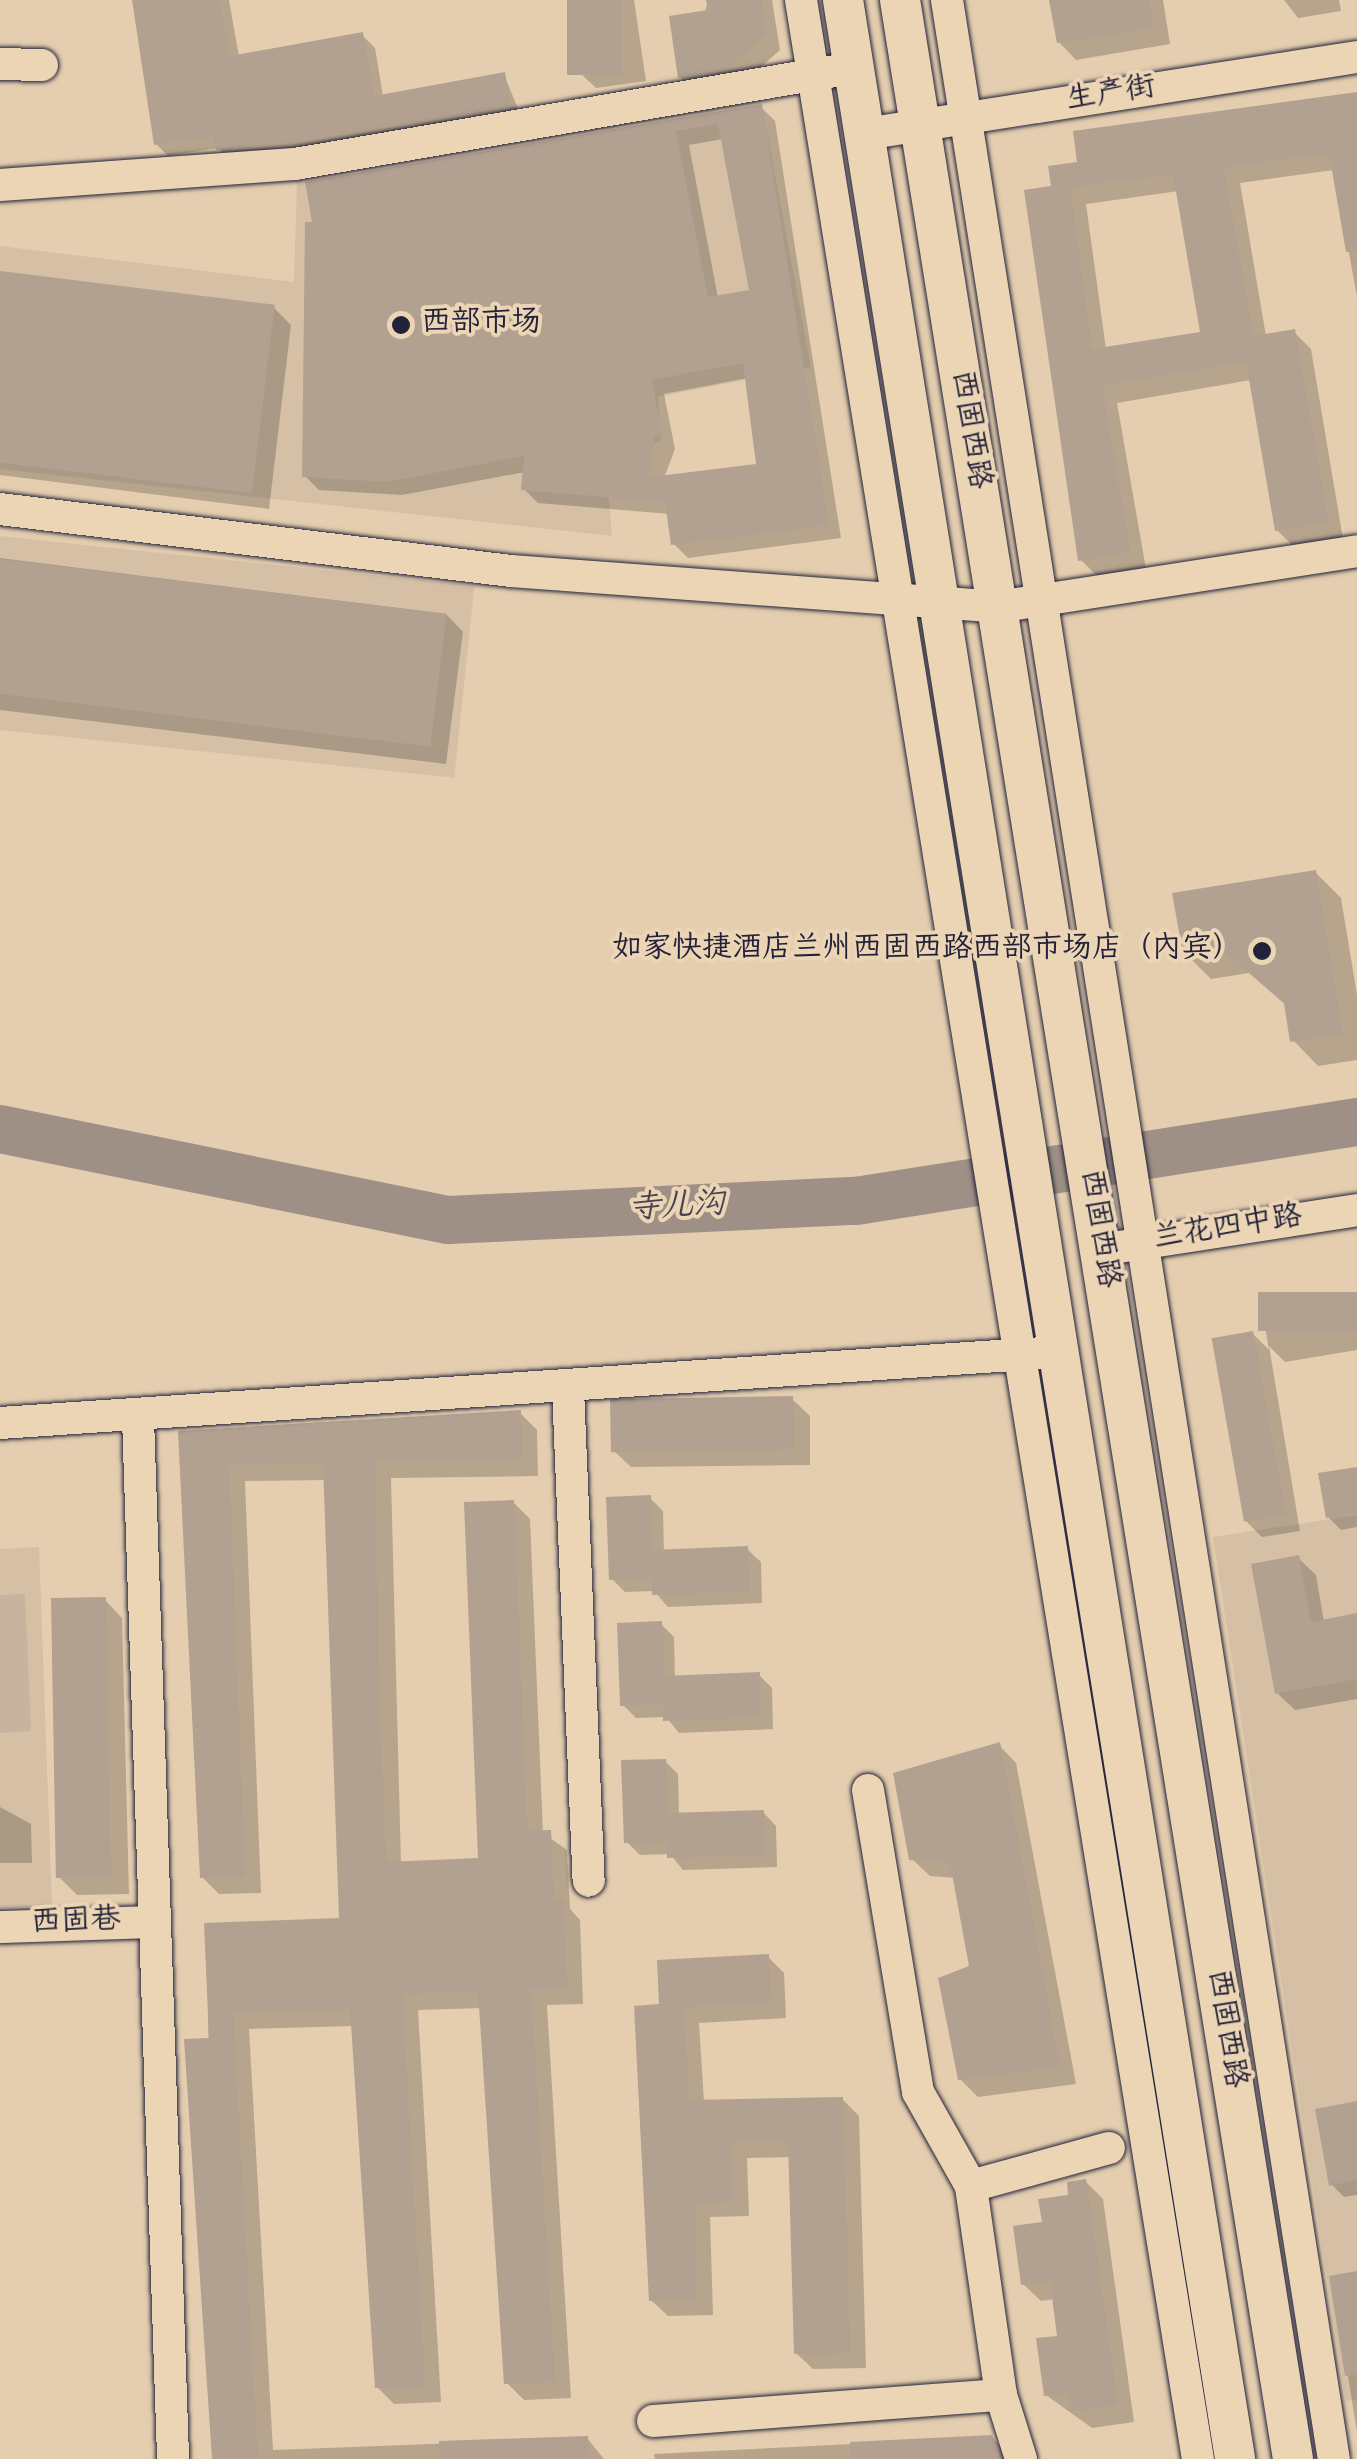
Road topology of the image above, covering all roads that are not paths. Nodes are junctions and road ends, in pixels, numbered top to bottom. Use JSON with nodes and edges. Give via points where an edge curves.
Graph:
{"nodes":[{"id":1,"x":801,"y":0,"type":"edge"},
{"id":2,"x":844,"y":0,"type":"edge"},
{"id":3,"x":900,"y":0,"type":"edge"},
{"id":4,"x":947,"y":0,"type":"edge"},
{"id":5,"x":1357,"y":57,"type":"edge"},
{"id":6,"x":0,"y":64,"type":"edge"},
{"id":7,"x":42,"y":65,"type":"dead end"},
{"id":8,"x":854,"y":67,"type":"junction"},
{"id":9,"x":813,"y":74,"type":"junction"},
{"id":10,"x":965,"y":119,"type":"junction"},
{"id":11,"x":920,"y":126,"type":"junction"},
{"id":12,"x":864,"y":134,"type":"junction"},
{"id":13,"x":0,"y":185,"type":"edge"},
{"id":14,"x":0,"y":509,"type":"edge"},
{"id":15,"x":1357,"y":551,"type":"edge"},
{"id":16,"x":1044,"y":600,"type":"junction"},
{"id":17,"x":897,"y":602,"type":"junction"},
{"id":18,"x":938,"y":604,"type":"junction"},
{"id":19,"x":997,"y":607,"type":"junction"},
{"id":20,"x":1096,"y":1102,"type":"junction"},
{"id":21,"x":1002,"y":1117,"type":"junction"},
{"id":22,"x":1357,"y":1210,"type":"edge"},
{"id":23,"x":1118,"y":1233,"type":"junction"},
{"id":24,"x":1041,"y":1353,"type":"junction"},
{"id":25,"x":568,"y":1388,"type":"junction"},
{"id":26,"x":138,"y":1418,"type":"junction"},
{"id":27,"x":0,"y":1424,"type":"edge"},
{"id":28,"x":868,"y":1790,"type":"dead end"},
{"id":29,"x":589,"y":1882,"type":"dead end"},
{"id":30,"x":151,"y":1922,"type":"junction"},
{"id":31,"x":0,"y":1926,"type":"edge"},
{"id":32,"x":1109,"y":2148,"type":"dead end"},
{"id":33,"x":971,"y":2186,"type":"junction"},
{"id":34,"x":1002,"y":2395,"type":"junction"},
{"id":35,"x":653,"y":2421,"type":"dead end"},
{"id":36,"x":173,"y":2459,"type":"edge"},
{"id":37,"x":1022,"y":2459,"type":"edge"},
{"id":38,"x":1198,"y":2459,"type":"edge"},
{"id":39,"x":1235,"y":2459,"type":"edge"},
{"id":40,"x":1293,"y":2459,"type":"edge"},
{"id":41,"x":1334,"y":2459,"type":"edge"}],
"edges":[{"from":1,"to":9,"type":"street"},
{"from":2,"to":8,"type":"main road","name":"西固西路"},
{"from":3,"to":11,"type":"main road","name":"西固西路"},
{"from":4,"to":10,"type":"street"},
{"from":5,"to":10,"type":"street","name":"生产街"},
{"from":6,"to":7,"type":"street"},
{"from":8,"to":9,"type":"street"},
{"from":8,"to":12,"type":"main road","name":"西固西路"},
{"from":9,"to":13,"type":"street","via":[[295,164]]},
{"from":9,"to":17,"type":"street"},
{"from":10,"to":11,"type":"street","name":"生产街"},
{"from":10,"to":16,"type":"street"},
{"from":11,"to":12,"type":"street","name":"生产街"},
{"from":11,"to":19,"type":"main road","name":"西固西路"},
{"from":12,"to":18,"type":"main road","name":"西固西路"},
{"from":14,"to":17,"type":"street","via":[[511,571]]},
{"from":15,"to":16,"type":"street"},
{"from":16,"to":19,"type":"street"},
{"from":16,"to":20,"type":"street"},
{"from":17,"to":18,"type":"street"},
{"from":17,"to":21,"type":"street"},
{"from":18,"to":19,"type":"street"},
{"from":18,"to":21,"type":"main road","name":"西固西路"},
{"from":19,"to":20,"type":"main road","name":"西固西路"},
{"from":20,"to":23,"type":"main road","name":"西固西路"},
{"from":21,"to":24,"type":"main road","name":"西固西路"},
{"from":22,"to":23,"type":"street","name":"兰花四中路"},
{"from":23,"to":40,"type":"main road","name":"西固西路"},
{"from":23,"to":41,"type":"street"},
{"from":24,"to":25,"type":"street"},
{"from":24,"to":38,"type":"street"},
{"from":24,"to":39,"type":"main road","name":"西固西路"},
{"from":25,"to":26,"type":"street"},
{"from":25,"to":29,"type":"street"},
{"from":26,"to":27,"type":"street"},
{"from":26,"to":30,"type":"street"},
{"from":28,"to":33,"type":"street","via":[[918,2092]]},
{"from":30,"to":31,"type":"street","name":"西固巷"},
{"from":30,"to":36,"type":"street"},
{"from":32,"to":33,"type":"street"},
{"from":33,"to":34,"type":"street"},
{"from":34,"to":35,"type":"street"},
{"from":34,"to":37,"type":"street"}]}
